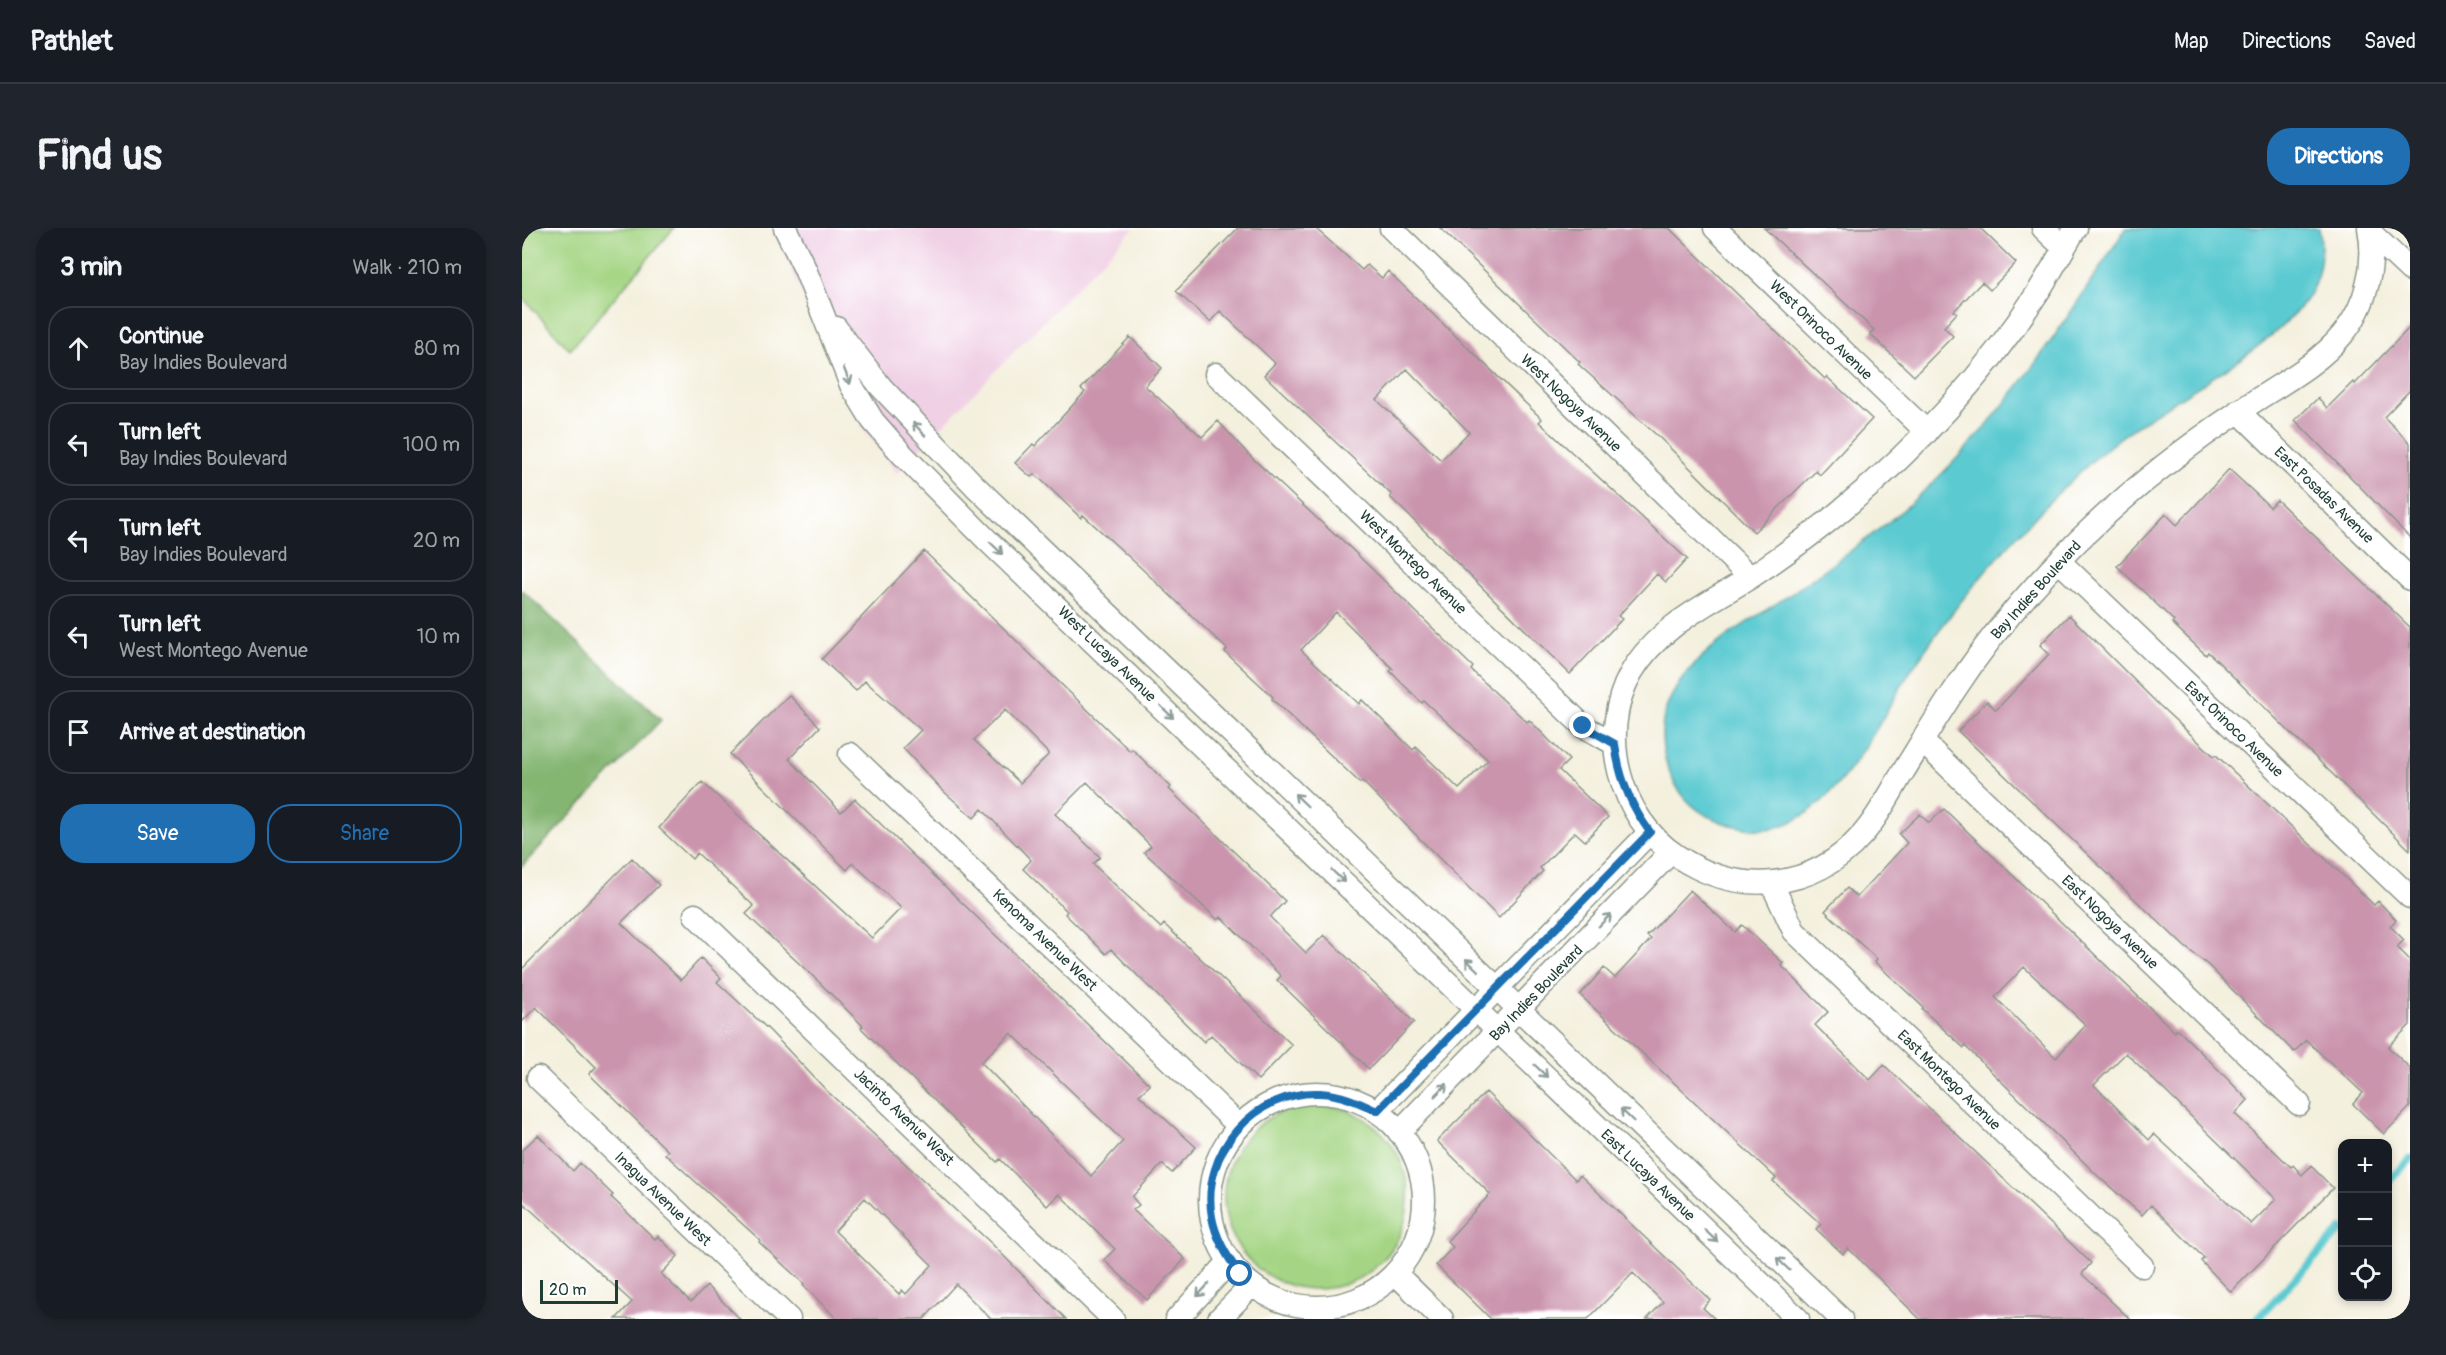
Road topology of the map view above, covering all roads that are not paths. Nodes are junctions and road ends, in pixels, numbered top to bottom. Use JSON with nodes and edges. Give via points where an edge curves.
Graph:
{"nodes":[{"id":1,"x":784,"y":228,"type":"edge"},
{"id":2,"x":1391,"y":228,"type":"edge"},
{"id":3,"x":1715,"y":228,"type":"edge"},
{"id":4,"x":2043,"y":228,"type":"edge"},
{"id":5,"x":2076,"y":228,"type":"edge"},
{"id":6,"x":2370,"y":230,"type":"edge"},
{"id":7,"x":2064,"y":248,"type":"junction"},
{"id":8,"x":2410,"y":270,"type":"edge"},
{"id":9,"x":818,"y":303,"type":"junction"},
{"id":10,"x":1216,"y":374,"type":"dead end"},
{"id":11,"x":2238,"y":411,"type":"junction"},
{"id":12,"x":1927,"y":432,"type":"junction"},
{"id":13,"x":951,"y":463,"type":"junction"},
{"id":14,"x":930,"y":484,"type":"junction"},
{"id":15,"x":2059,"y":561,"type":"junction"},
{"id":16,"x":1750,"y":577,"type":"junction"},
{"id":17,"x":2410,"y":579,"type":"edge"},
{"id":18,"x":1138,"y":643,"type":"junction"},
{"id":19,"x":1117,"y":664,"type":"junction"},
{"id":20,"x":1922,"y":741,"type":"junction"},
{"id":21,"x":1615,"y":744,"type":"junction"},
{"id":22,"x":850,"y":754,"type":"dead end"},
{"id":23,"x":1322,"y":820,"type":"junction"},
{"id":24,"x":1650,"y":832,"type":"junction"},
{"id":25,"x":1301,"y":841,"type":"junction"},
{"id":26,"x":1671,"y":852,"type":"junction"},
{"id":27,"x":1772,"y":884,"type":"junction"},
{"id":28,"x":2410,"y":897,"type":"edge"},
{"id":29,"x":695,"y":915,"type":"dead end"},
{"id":30,"x":1497,"y":990,"type":"junction"},
{"id":31,"x":1518,"y":1010,"type":"junction"},
{"id":32,"x":1477,"y":1011,"type":"junction"},
{"id":33,"x":1498,"y":1031,"type":"junction"},
{"id":34,"x":538,"y":1078,"type":"dead end"},
{"id":35,"x":2299,"y":1104,"type":"dead end"},
{"id":36,"x":1377,"y":1111,"type":"junction"},
{"id":37,"x":1239,"y":1126,"type":"junction"},
{"id":38,"x":1399,"y":1132,"type":"junction"},
{"id":39,"x":1658,"y":1144,"type":"junction"},
{"id":40,"x":1638,"y":1165,"type":"junction"},
{"id":41,"x":1230,"y":1261,"type":"junction"},
{"id":42,"x":2142,"y":1266,"type":"dead end"},
{"id":43,"x":1395,"y":1273,"type":"junction"},
{"id":44,"x":1252,"y":1285,"type":"junction"},
{"id":45,"x":1808,"y":1287,"type":"junction"},
{"id":46,"x":1792,"y":1314,"type":"edge"},
{"id":47,"x":789,"y":1319,"type":"edge"},
{"id":48,"x":1113,"y":1319,"type":"edge"},
{"id":49,"x":1177,"y":1319,"type":"edge"},
{"id":50,"x":1219,"y":1319,"type":"edge"},
{"id":51,"x":1442,"y":1319,"type":"edge"},
{"id":52,"x":1841,"y":1319,"type":"edge"}],
"edges":[{"from":1,"to":9,"type":"street","name":"West Lucaya Avenue"},
{"from":2,"to":16,"type":"street","name":"West Nogoya Avenue"},
{"from":3,"to":12,"type":"street","name":"West Orinoco Avenue"},
{"from":4,"to":7,"type":"street"},
{"from":5,"to":7,"type":"street","name":"Bay Indies Boulevard"},
{"from":6,"to":8,"type":"street"},
{"from":6,"to":11,"type":"street","name":"Bay Indies Boulevard","via":[[2372,255],[2365,295],[2345,332],[2315,362]]},
{"from":7,"to":12,"type":"street","name":"Bay Indies Boulevard","via":[[2005,339]]},
{"from":13,"to":9,"type":"street","one_way":true,"via":[[881,387]]},
{"from":9,"to":14,"type":"street","name":"West Lucaya Avenue","one_way":true,"via":[[851,386],[873,421]]},
{"from":10,"to":21,"type":"street","name":"West Montego Avenue","via":[[1583,726]]},
{"from":11,"to":15,"type":"street","name":"Bay Indies Boulevard","via":[[2144,481]]},
{"from":11,"to":17,"type":"street","name":"East Posadas Avenue"},
{"from":12,"to":16,"type":"street","name":"Bay Indies Boulevard","via":[[1844,508],[1796,547]]},
{"from":13,"to":14,"type":"street"},
{"from":13,"to":18,"type":"street"},
{"from":14,"to":19,"type":"street","name":"West Lucaya Avenue","one_way":true},
{"from":15,"to":20,"type":"street","name":"Bay Indies Boulevard","via":[[1994,634]]},
{"from":15,"to":28,"type":"street","name":"East Orinoco Avenue"},
{"from":16,"to":21,"type":"street","name":"Bay Indies Boulevard","via":[[1685,616],[1648,650],[1632,672],[1618,703],[1613,724]]},
{"from":18,"to":19,"type":"street"},
{"from":23,"to":18,"type":"street","one_way":true},
{"from":19,"to":25,"type":"street","name":"West Lucaya Avenue","one_way":true},
{"from":20,"to":27,"type":"street","name":"Bay Indies Boulevard","via":[[1861,837],[1814,872]]},
{"from":20,"to":35,"type":"street","name":"East Nogoya Avenue"},
{"from":21,"to":24,"type":"street","name":"Bay Indies Boulevard","via":[[1622,780]]},
{"from":22,"to":37,"type":"street","name":"Kenoma Avenue West"},
{"from":23,"to":25,"type":"street"},
{"from":30,"to":23,"type":"street","one_way":true},
{"from":24,"to":26,"type":"street","name":"Bay Indies Boulevard"},
{"from":24,"to":30,"type":"street","name":"Bay Indies Boulevard"},
{"from":25,"to":32,"type":"street","name":"West Lucaya Avenue","one_way":true},
{"from":26,"to":27,"type":"street","name":"Bay Indies Boulevard","via":[[1727,879]]},
{"from":31,"to":26,"type":"street","name":"Bay Indies Boulevard","one_way":true},
{"from":27,"to":42,"type":"street","name":"East Montego Avenue","via":[[1794,931]]},
{"from":29,"to":48,"type":"street","name":"Jacinto Avenue West"},
{"from":30,"to":31,"type":"street"},
{"from":30,"to":32,"type":"street","name":"Bay Indies Boulevard"},
{"from":31,"to":33,"type":"street","name":"Bay Indies Boulevard"},
{"from":39,"to":31,"type":"street","one_way":true},
{"from":32,"to":33,"type":"street","name":"West Lucaya Avenue"},
{"from":32,"to":36,"type":"street","name":"Bay Indies Boulevard"},
{"from":38,"to":33,"type":"street","name":"Bay Indies Boulevard","one_way":true},
{"from":33,"to":40,"type":"street","name":"East Lucaya Avenue","one_way":true},
{"from":34,"to":47,"type":"street","name":"Inagua Avenue West"},
{"from":36,"to":37,"type":"street","via":[[1349,1098],[1320,1093],[1290,1096],[1262,1108]]},
{"from":36,"to":38,"type":"street"},
{"from":37,"to":41,"type":"street","via":[[1224,1146],[1210,1192],[1211,1217]]},
{"from":38,"to":43,"type":"street","via":[[1414,1153],[1422,1178],[1424,1204],[1414,1245]]},
{"from":39,"to":40,"type":"street"},
{"from":45,"to":39,"type":"street","one_way":true},
{"from":40,"to":46,"type":"street","name":"East Lucaya Avenue","one_way":true},
{"from":41,"to":44,"type":"street"},
{"from":41,"to":49,"type":"street","one_way":true},
{"from":43,"to":44,"type":"street","via":[[1371,1293],[1342,1304],[1310,1306],[1280,1300]]},
{"from":43,"to":51,"type":"street"},
{"from":44,"to":50,"type":"street"},
{"from":45,"to":46,"type":"street"},
{"from":45,"to":52,"type":"street"}]}
